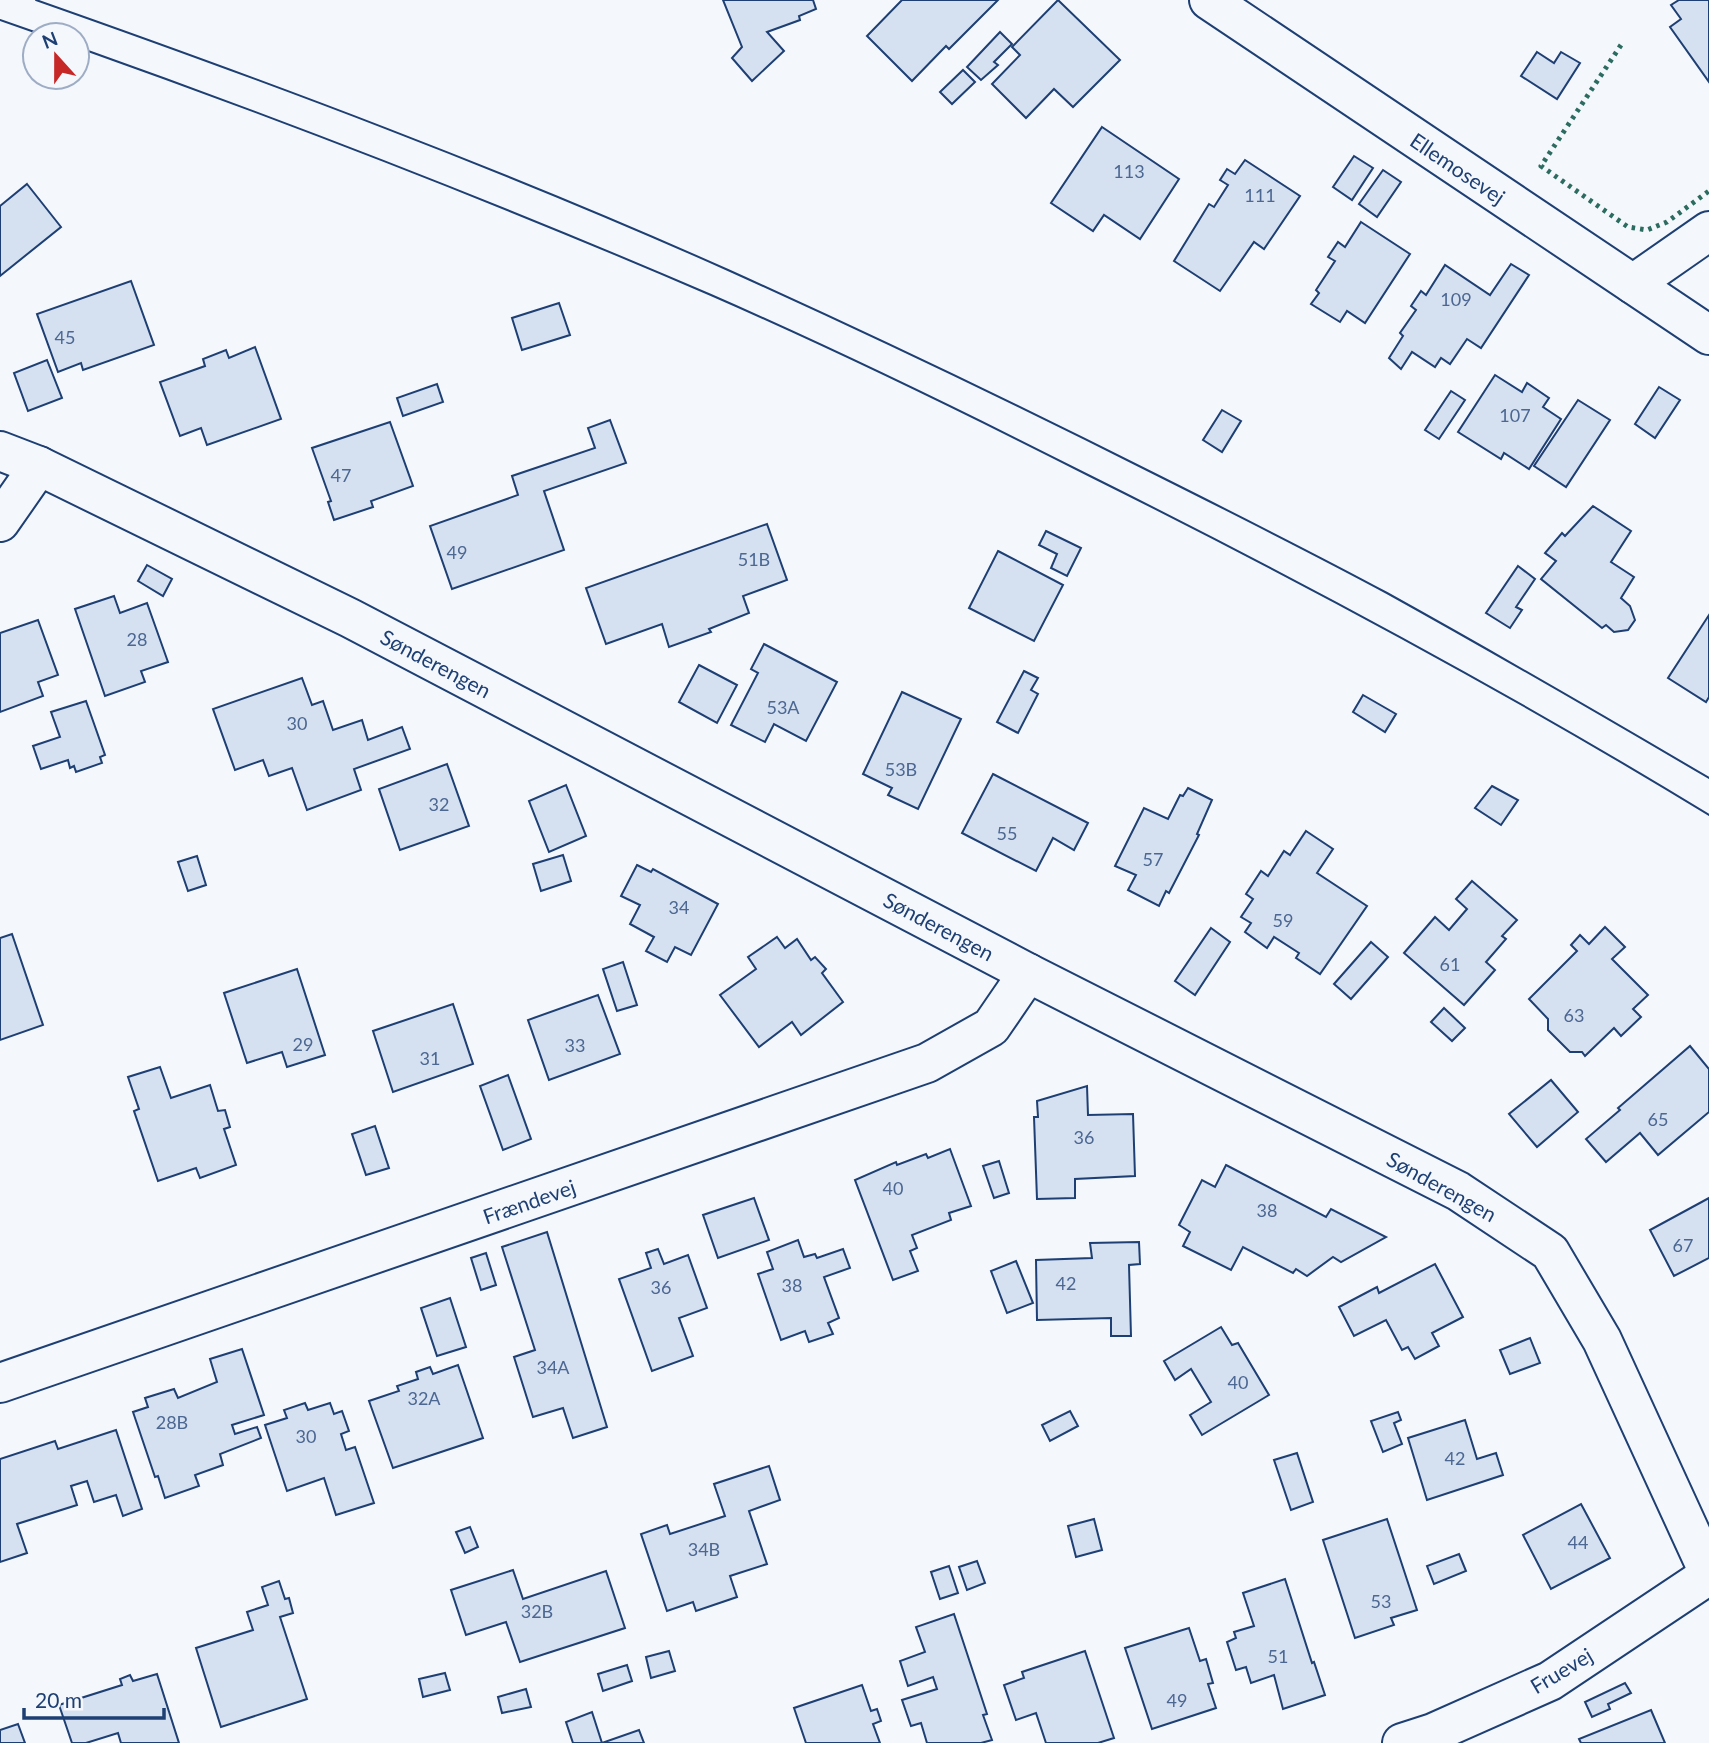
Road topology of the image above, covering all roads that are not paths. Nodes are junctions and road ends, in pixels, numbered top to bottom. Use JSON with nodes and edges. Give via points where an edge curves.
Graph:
{"nodes":[{"id":1,"x":1209,"y":0,"type":"edge"},
{"id":2,"x":1709,"y":231,"type":"edge"},
{"id":3,"x":1633,"y":284,"type":"junction"},
{"id":4,"x":1709,"y":335,"type":"edge"},
{"id":5,"x":0,"y":451,"type":"edge"},
{"id":6,"x":39,"y":466,"type":"junction"},
{"id":7,"x":0,"y":522,"type":"edge"},
{"id":8,"x":1028,"y":973,"type":"junction"},
{"id":9,"x":0,"y":1383,"type":"edge"},
{"id":10,"x":1709,"y":1574,"type":"edge"},
{"id":11,"x":1402,"y":1743,"type":"edge"}],
"edges":[{"from":1,"to":3,"type":"street","name":"Ellemosevej"},
{"from":2,"to":3,"type":"street"},
{"from":3,"to":4,"type":"street","name":"Ellemosevej"},
{"from":5,"to":6,"type":"street","name":"Sønderengen"},
{"from":6,"to":7,"type":"street"},
{"from":6,"to":8,"type":"street","name":"Sønderengen","via":[[350,618]]},
{"from":8,"to":9,"type":"street","name":"Frændevej","via":[[991,1027],[927,1063]]},
{"from":8,"to":10,"type":"street","name":"Sønderengen","via":[[1458,1191],[1550,1252],[1602,1340]]},
{"from":10,"to":11,"type":"street","name":"Fruevej","via":[[1550,1681]]}]}
